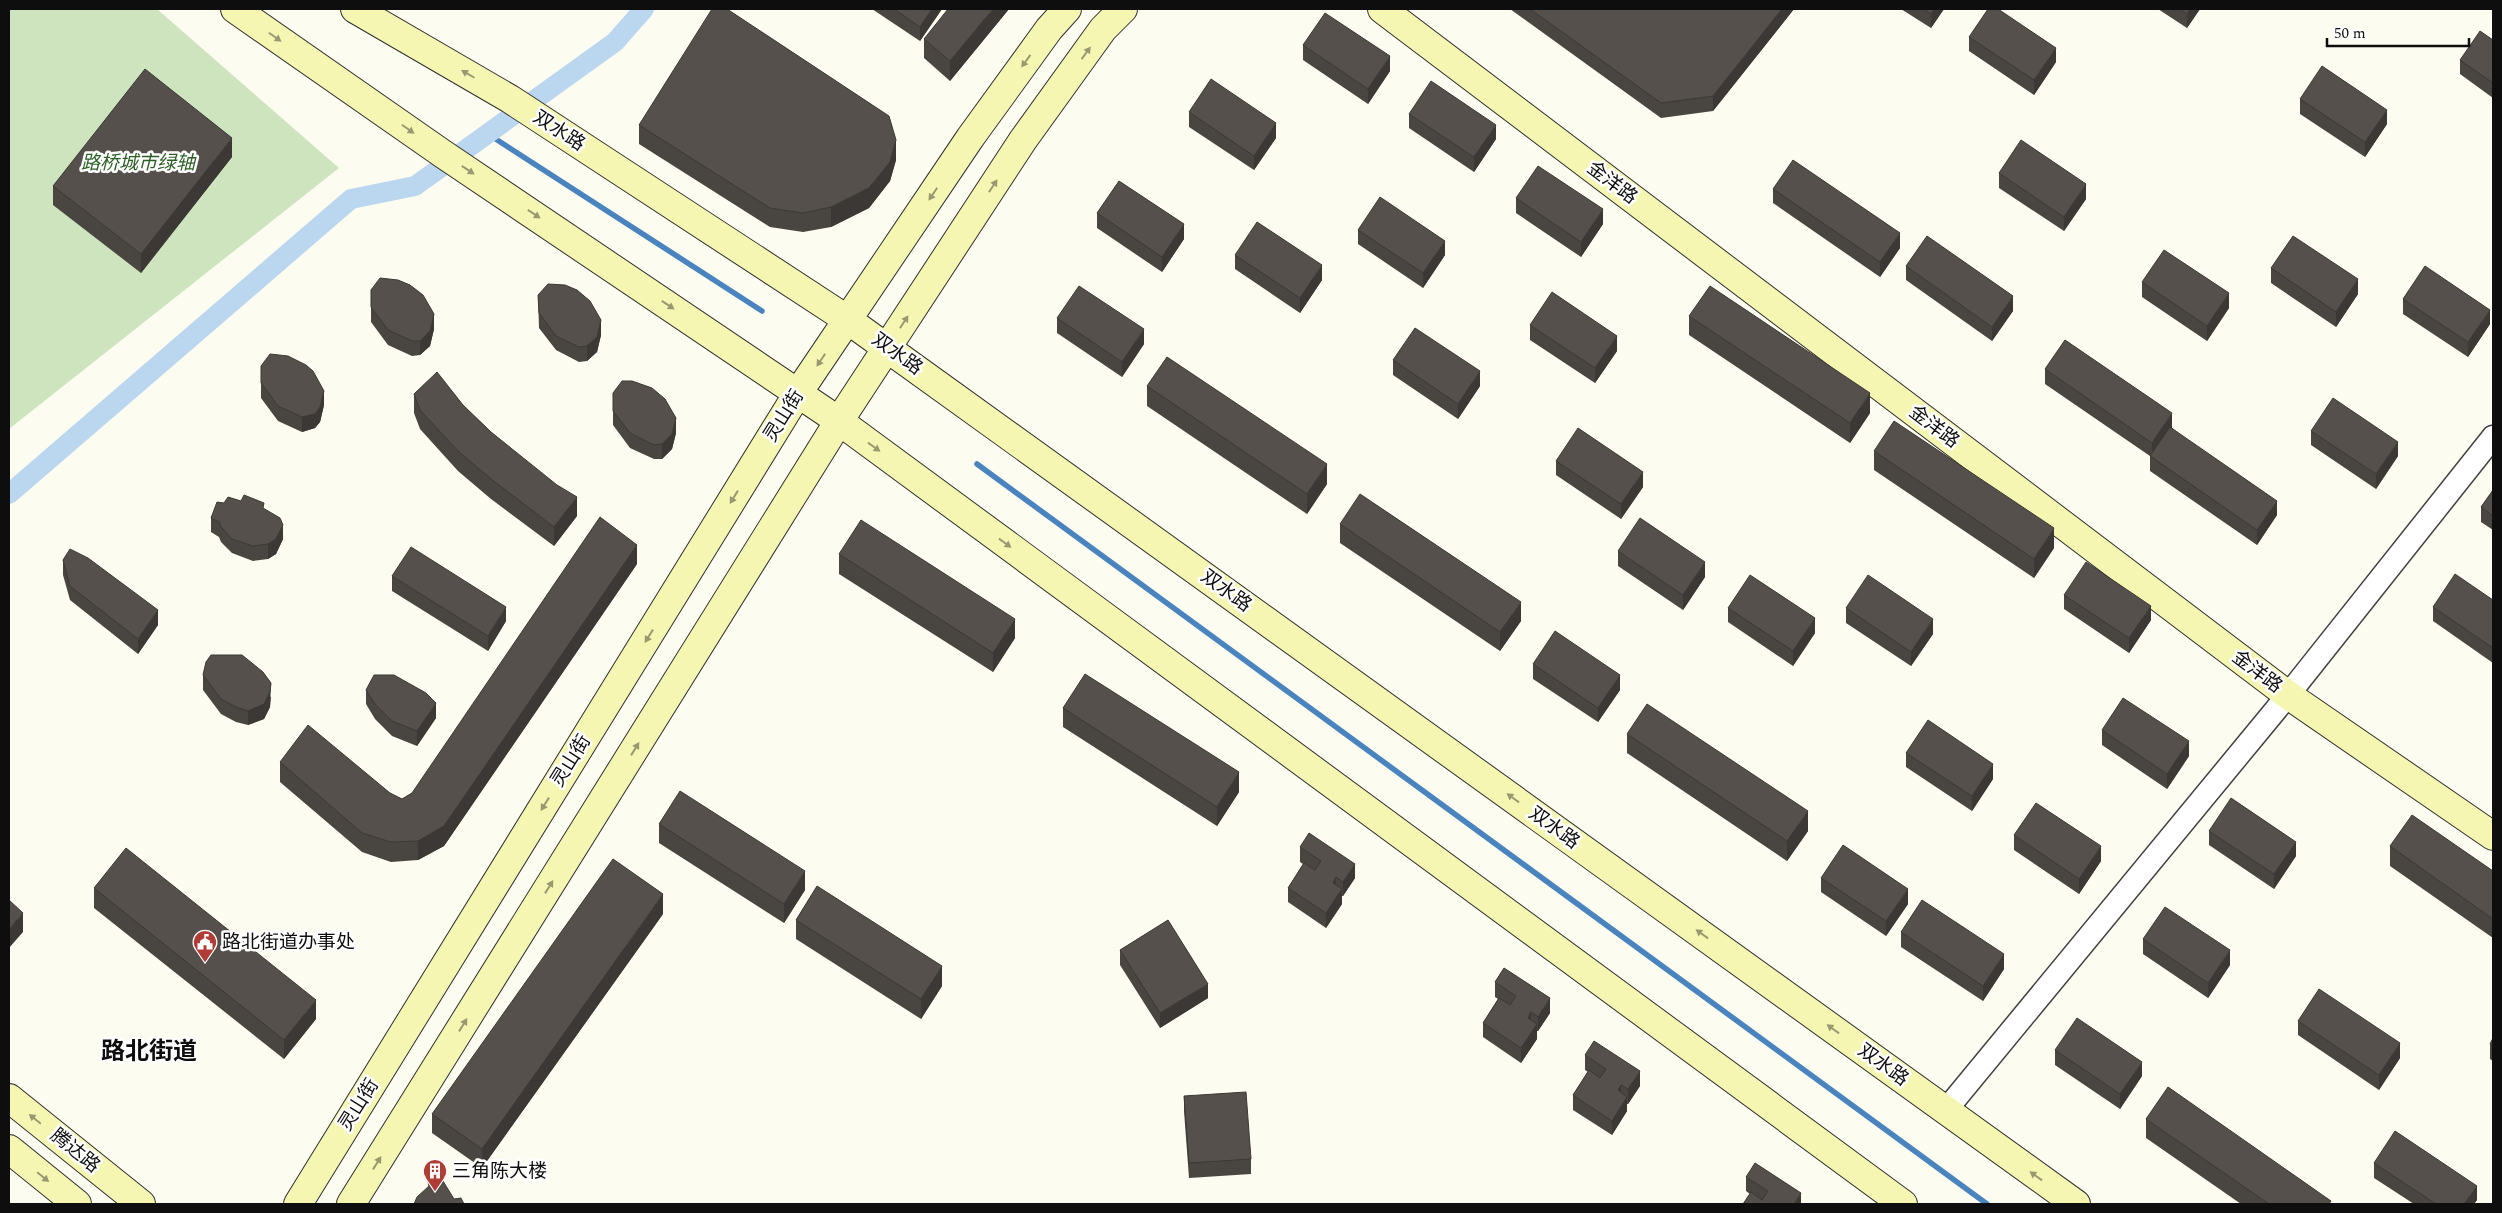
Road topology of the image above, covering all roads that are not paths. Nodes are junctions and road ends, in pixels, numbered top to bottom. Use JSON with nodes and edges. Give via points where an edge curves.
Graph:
{"nodes":[{"id":1,"x":235,"y":9,"type":"edge"},
{"id":2,"x":355,"y":9,"type":"edge"},
{"id":3,"x":1067,"y":9,"type":"edge"},
{"id":4,"x":1123,"y":9,"type":"edge"},
{"id":5,"x":1382,"y":9,"type":"edge"},
{"id":6,"x":848,"y":320,"type":"junction"},
{"id":7,"x":888,"y":347,"type":"junction"},
{"id":8,"x":798,"y":393,"type":"junction"},
{"id":9,"x":840,"y":422,"type":"junction"},
{"id":10,"x":2493,"y":438,"type":"edge"},
{"id":11,"x":2288,"y":695,"type":"junction"},
{"id":12,"x":2493,"y":836,"type":"edge"},
{"id":13,"x":9,"y":1098,"type":"edge"},
{"id":14,"x":1946,"y":1110,"type":"junction"},
{"id":15,"x":9,"y":1149,"type":"edge"},
{"id":16,"x":1899,"y":1203,"type":"edge"},
{"id":17,"x":77,"y":1204,"type":"edge"},
{"id":18,"x":141,"y":1204,"type":"edge"},
{"id":19,"x":298,"y":1204,"type":"edge"},
{"id":20,"x":351,"y":1204,"type":"edge"},
{"id":21,"x":2076,"y":1204,"type":"edge"}],
"edges":[{"from":1,"to":8,"type":"main road","one_way":true,"via":[[443,154]]},
{"from":6,"to":2,"type":"main road","name":"双水路","one_way":true,"via":[[510,99]]},
{"from":3,"to":6,"type":"main road","name":"灵山街","one_way":true,"via":[[970,138]]},
{"from":7,"to":4,"type":"main road","one_way":true,"via":[[1023,140],[1103,29]]},
{"from":5,"to":11,"type":"main road","name":"金洋路"},
{"from":6,"to":7,"type":"main road","name":"双水路"},
{"from":6,"to":8,"type":"main road","name":"灵山街","one_way":true},
{"from":7,"to":9,"type":"main road"},
{"from":14,"to":7,"type":"main road","name":"双水路","one_way":true},
{"from":8,"to":9,"type":"main road"},
{"from":8,"to":19,"type":"main road","name":"灵山街","one_way":true},
{"from":9,"to":16,"type":"main road","one_way":true},
{"from":20,"to":9,"type":"main road","one_way":true},
{"from":10,"to":11,"type":"street"},
{"from":11,"to":12,"type":"main road","name":"金洋路"},
{"from":11,"to":14,"type":"street"},
{"from":18,"to":13,"type":"main road","name":"腾达路","one_way":true},
{"from":21,"to":14,"type":"main road","name":"双水路","one_way":true},
{"from":15,"to":17,"type":"main road","one_way":true}]}
